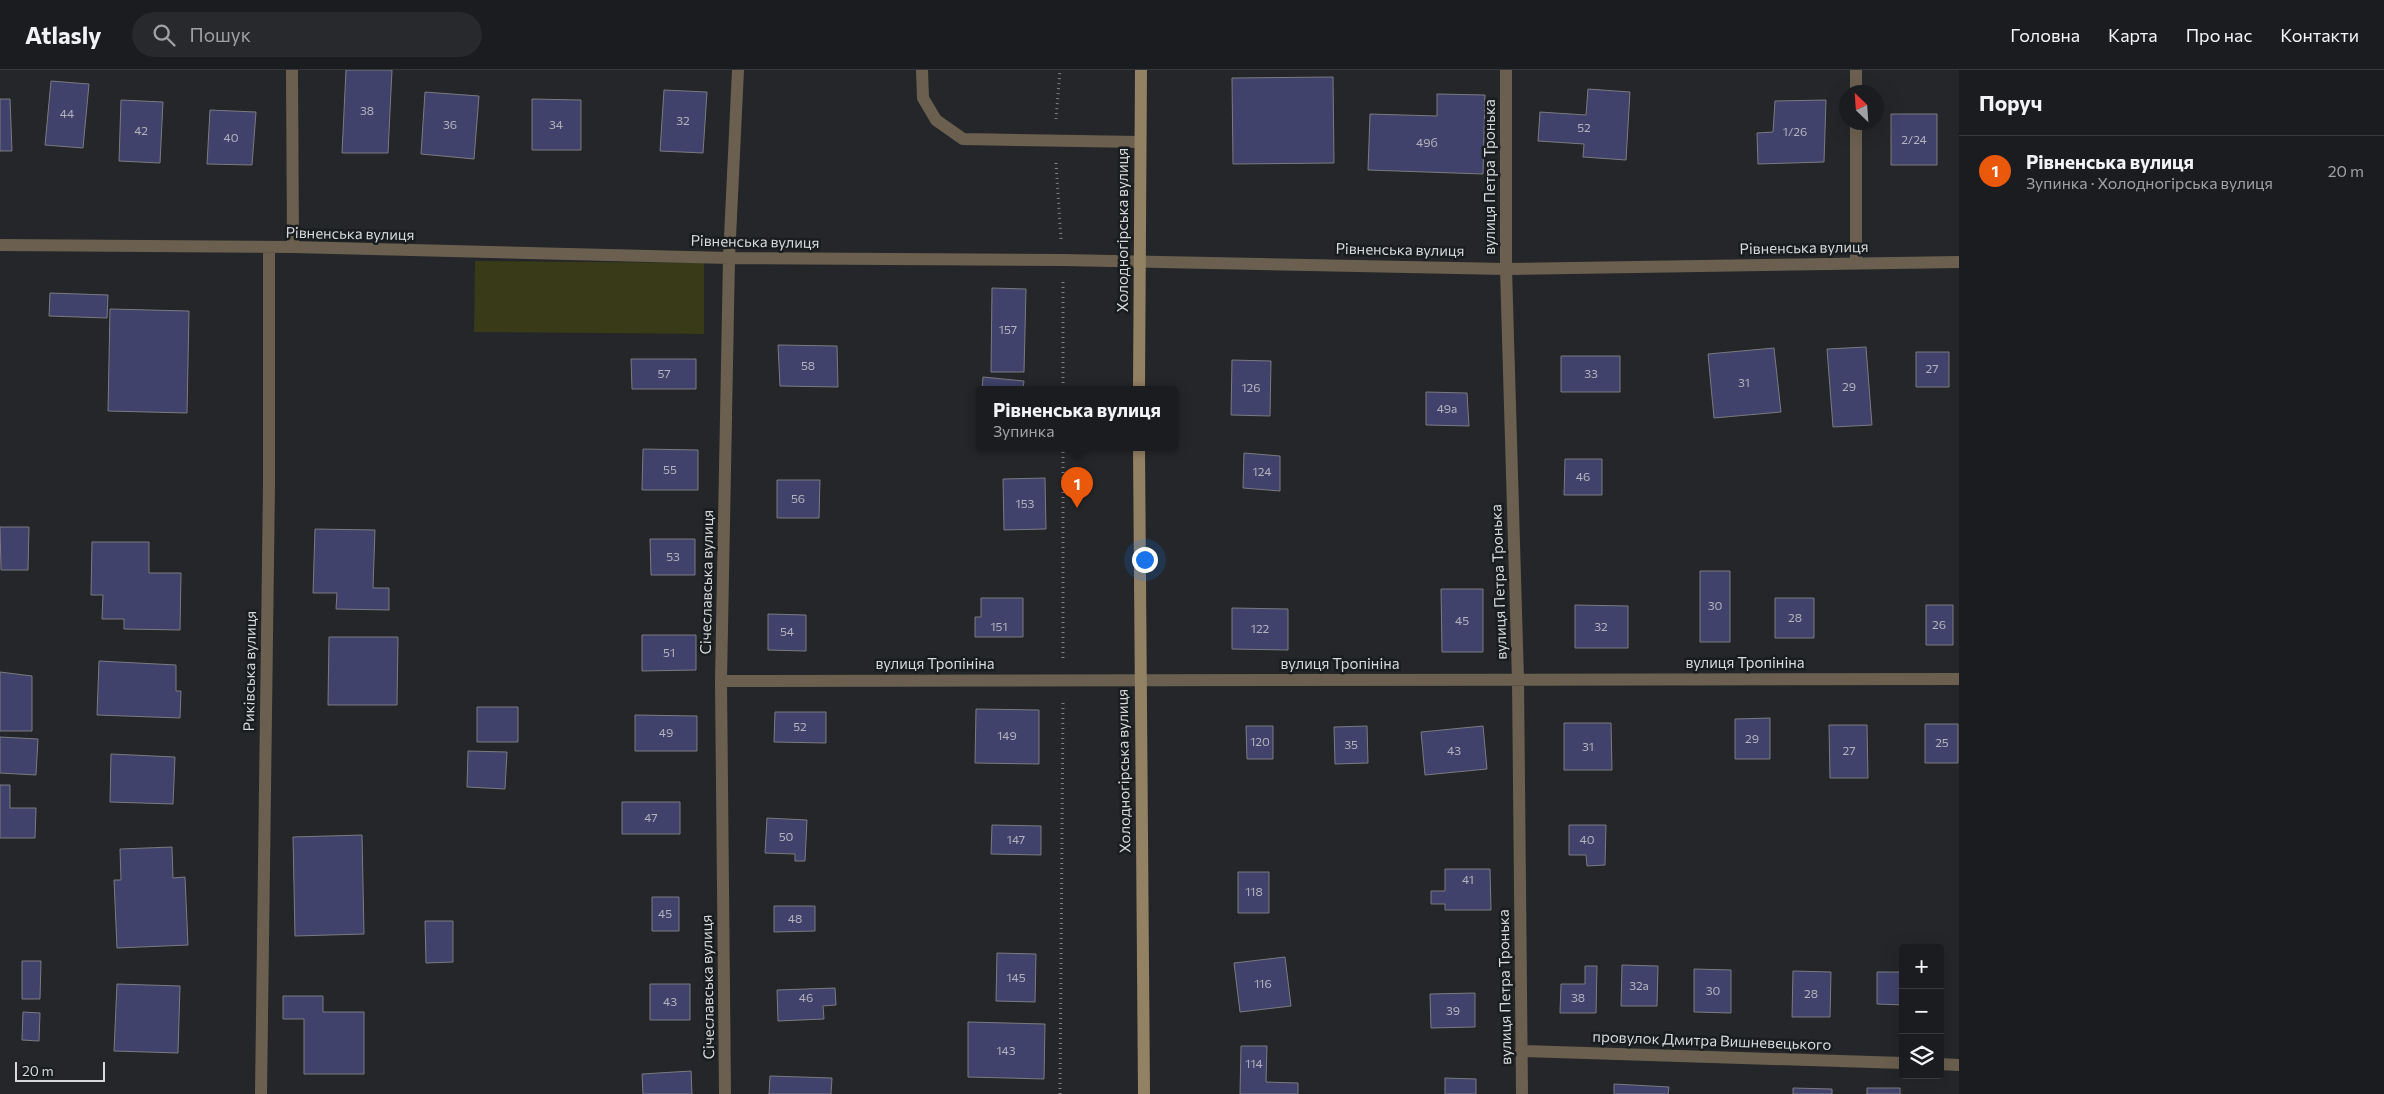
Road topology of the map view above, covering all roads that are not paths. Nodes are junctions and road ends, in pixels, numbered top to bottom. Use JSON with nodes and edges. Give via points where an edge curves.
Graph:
{"nodes":[{"id":1,"x":292,"y":70,"type":"edge"},
{"id":2,"x":738,"y":70,"type":"edge"},
{"id":3,"x":922,"y":70,"type":"edge"},
{"id":4,"x":1141,"y":70,"type":"edge"},
{"id":5,"x":1506,"y":70,"type":"edge"},
{"id":6,"x":1856,"y":70,"type":"edge"},
{"id":7,"x":1856,"y":85,"type":"edge"},
{"id":8,"x":1856,"y":130,"type":"edge"},
{"id":9,"x":1140,"y":142,"type":"junction"},
{"id":10,"x":0,"y":245,"type":"edge"},
{"id":11,"x":293,"y":247,"type":"junction"},
{"id":12,"x":269,"y":249,"type":"junction"},
{"id":13,"x":729,"y":258,"type":"junction"},
{"id":14,"x":1139,"y":262,"type":"junction"},
{"id":15,"x":1959,"y":262,"type":"edge"},
{"id":16,"x":1856,"y":264,"type":"junction"},
{"id":17,"x":1506,"y":269,"type":"junction"},
{"id":18,"x":1139,"y":386,"type":"edge"},
{"id":19,"x":1139,"y":451,"type":"edge"},
{"id":20,"x":1959,"y":679,"type":"edge"},
{"id":21,"x":1139,"y":680,"type":"junction"},
{"id":22,"x":1518,"y":680,"type":"junction"},
{"id":23,"x":721,"y":681,"type":"junction"},
{"id":24,"x":1521,"y":1051,"type":"junction"},
{"id":25,"x":1899,"y":1063,"type":"edge"},
{"id":26,"x":1944,"y":1064,"type":"edge"},
{"id":27,"x":1959,"y":1065,"type":"edge"},
{"id":28,"x":261,"y":1094,"type":"edge"},
{"id":29,"x":725,"y":1094,"type":"edge"},
{"id":30,"x":1144,"y":1094,"type":"edge"},
{"id":31,"x":1522,"y":1094,"type":"edge"}],
"edges":[{"from":1,"to":11,"type":"street"},
{"from":2,"to":13,"type":"street","name":"Січеславська вулиця"},
{"from":3,"to":9,"type":"street","via":[[923,98],[936,120],[963,139]]},
{"from":4,"to":9,"type":"main road","name":"Холодногірська вулиця"},
{"from":5,"to":17,"type":"street","name":"вулиця Петра Тронька"},
{"from":6,"to":7,"type":"street"},
{"from":8,"to":16,"type":"street"},
{"from":9,"to":14,"type":"main road","name":"Холодногірська вулиця"},
{"from":10,"to":12,"type":"street","name":"Рівненська вулиця"},
{"from":11,"to":12,"type":"street","name":"Рівненська вулиця"},
{"from":11,"to":13,"type":"street","name":"Рівненська вулиця"},
{"from":12,"to":28,"type":"street","name":"Риківська вулиця"},
{"from":13,"to":14,"type":"street","name":"Рівненська вулиця"},
{"from":13,"to":23,"type":"street","name":"Січеславська вулиця"},
{"from":14,"to":17,"type":"street","name":"Рівненська вулиця"},
{"from":14,"to":18,"type":"main road","name":"Холодногірська вулиця"},
{"from":15,"to":16,"type":"street","name":"Рівненська вулиця"},
{"from":16,"to":17,"type":"street","name":"Рівненська вулиця"},
{"from":17,"to":22,"type":"street","name":"вулиця Петра Тронька"},
{"from":19,"to":21,"type":"main road","name":"Холодногірська вулиця"},
{"from":20,"to":22,"type":"street","name":"вулиця Тропініна"},
{"from":21,"to":22,"type":"street","name":"вулиця Тропініна"},
{"from":21,"to":23,"type":"street","name":"вулиця Тропініна"},
{"from":21,"to":30,"type":"main road","name":"Холодногірська вулиця"},
{"from":22,"to":24,"type":"street","name":"вулиця Петра Тронька"},
{"from":23,"to":29,"type":"street","name":"Січеславська вулиця"},
{"from":24,"to":25,"type":"street","name":"провулок Дмитра Вишневецького"},
{"from":24,"to":31,"type":"street","name":"вулиця Петра Тронька"},
{"from":26,"to":27,"type":"street"}]}
